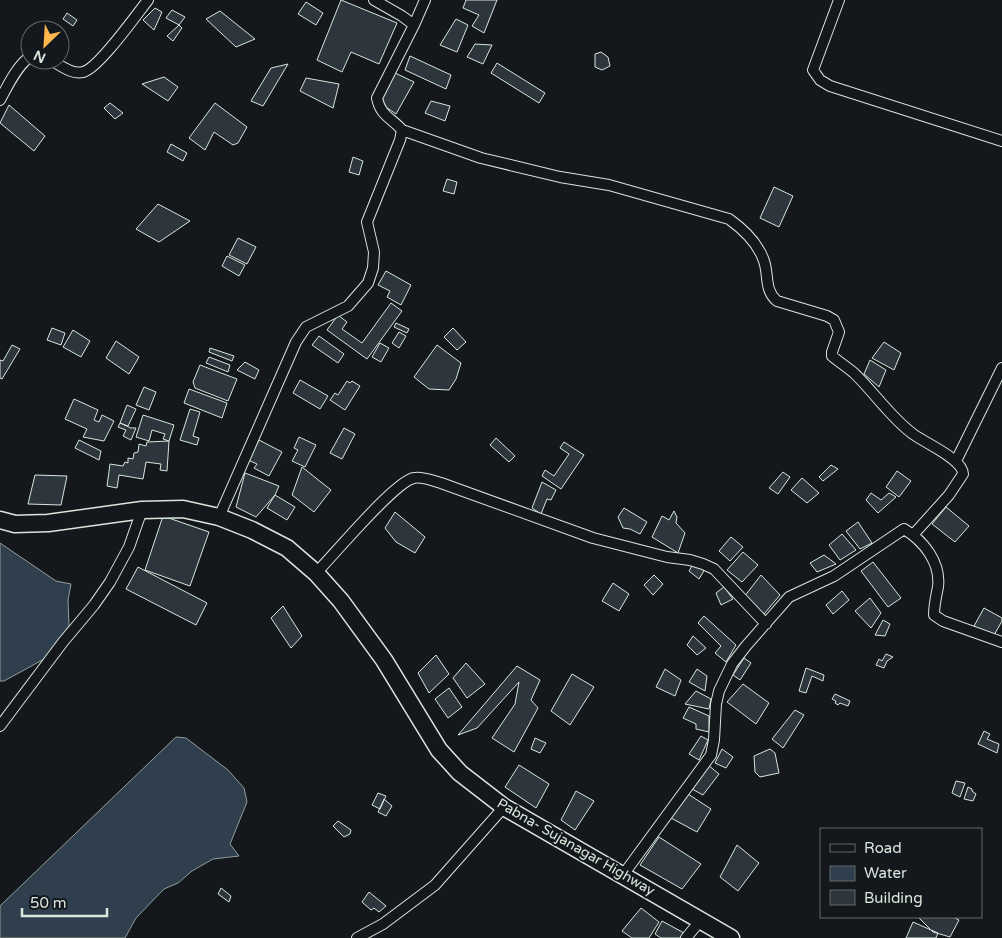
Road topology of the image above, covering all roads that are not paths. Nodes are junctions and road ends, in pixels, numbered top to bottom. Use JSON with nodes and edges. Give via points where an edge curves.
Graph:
{"nodes":[{"id":1,"x":148,"y":0,"type":"edge"},
{"id":2,"x":374,"y":0,"type":"edge"},
{"id":3,"x":425,"y":0,"type":"edge"},
{"id":4,"x":839,"y":0,"type":"edge"},
{"id":5,"x":414,"y":25,"type":"junction"},
{"id":6,"x":20,"y":68,"type":"edge"},
{"id":7,"x":68,"y":70,"type":"edge"},
{"id":8,"x":0,"y":100,"type":"edge"},
{"id":9,"x":402,"y":130,"type":"junction"},
{"id":10,"x":1002,"y":141,"type":"edge"},
{"id":11,"x":1002,"y":368,"type":"edge"},
{"id":12,"x":956,"y":462,"type":"junction"},
{"id":13,"x":142,"y":510,"type":"junction"},
{"id":14,"x":219,"y":517,"type":"junction"},
{"id":15,"x":0,"y":520,"type":"edge"},
{"id":16,"x":913,"y":535,"type":"junction"},
{"id":17,"x":316,"y":574,"type":"junction"},
{"id":18,"x":766,"y":624,"type":"junction"},
{"id":19,"x":1002,"y":642,"type":"edge"},
{"id":20,"x":0,"y":726,"type":"edge"},
{"id":21,"x":504,"y":807,"type":"junction"},
{"id":22,"x":623,"y":875,"type":"junction"},
{"id":23,"x":700,"y":921,"type":"junction"},
{"id":24,"x":357,"y":938,"type":"edge"},
{"id":25,"x":686,"y":938,"type":"edge"},
{"id":26,"x":731,"y":938,"type":"edge"}],
"edges":[{"from":1,"to":7,"type":"street","via":[[90,69],[82,73]]},
{"from":2,"to":5,"type":"street"},
{"from":3,"to":5,"type":"street"},
{"from":4,"to":10,"type":"street","via":[[813,70],[820,80],[830,86]]},
{"from":5,"to":9,"type":"street","via":[[377,98],[379,109]]},
{"from":6,"to":8,"type":"street"},
{"from":9,"to":12,"type":"street","via":[[481,158],[560,177],[609,184],[729,219],[743,229],[765,261],[772,296],[777,301],[834,320],[840,332],[832,356],[854,373],[913,434]]},
{"from":9,"to":14,"type":"street","via":[[367,222],[374,252],[368,283],[348,306],[306,327],[296,342]]},
{"from":11,"to":12,"type":"street"},
{"from":12,"to":16,"type":"street","via":[[963,474]]},
{"from":13,"to":14,"type":"main road","name":"Pabna- Sujanagar Highway","via":[[183,509]]},
{"from":13,"to":15,"type":"main road","name":"Pabna- Sujanagar Highway","via":[[48,523],[15,524]]},
{"from":13,"to":20,"type":"street","via":[[129,547],[110,582]]},
{"from":14,"to":17,"type":"main road","name":"Pabna- Sujanagar Highway","via":[[287,548]]},
{"from":16,"to":18,"type":"street","via":[[904,529],[834,576],[789,597]]},
{"from":16,"to":19,"type":"street","via":[[938,567],[934,615]]},
{"from":17,"to":18,"type":"street","via":[[389,494],[416,477],[593,538],[703,564],[714,569]]},
{"from":17,"to":21,"type":"main road","name":"Pabna- Sujanagar Highway","via":[[341,601],[384,660],[439,750],[460,773]]},
{"from":18,"to":22,"type":"street","via":[[732,664],[719,691],[710,755]]},
{"from":21,"to":22,"type":"main road","name":"Pabna- Sujanagar Highway"},
{"from":21,"to":24,"type":"street","via":[[435,885]]},
{"from":22,"to":23,"type":"main road","name":"Pabna- Sujanagar Highway"},
{"from":23,"to":25,"type":"street"},
{"from":23,"to":26,"type":"main road","name":"Pabna- Sujanagar Highway"}]}
